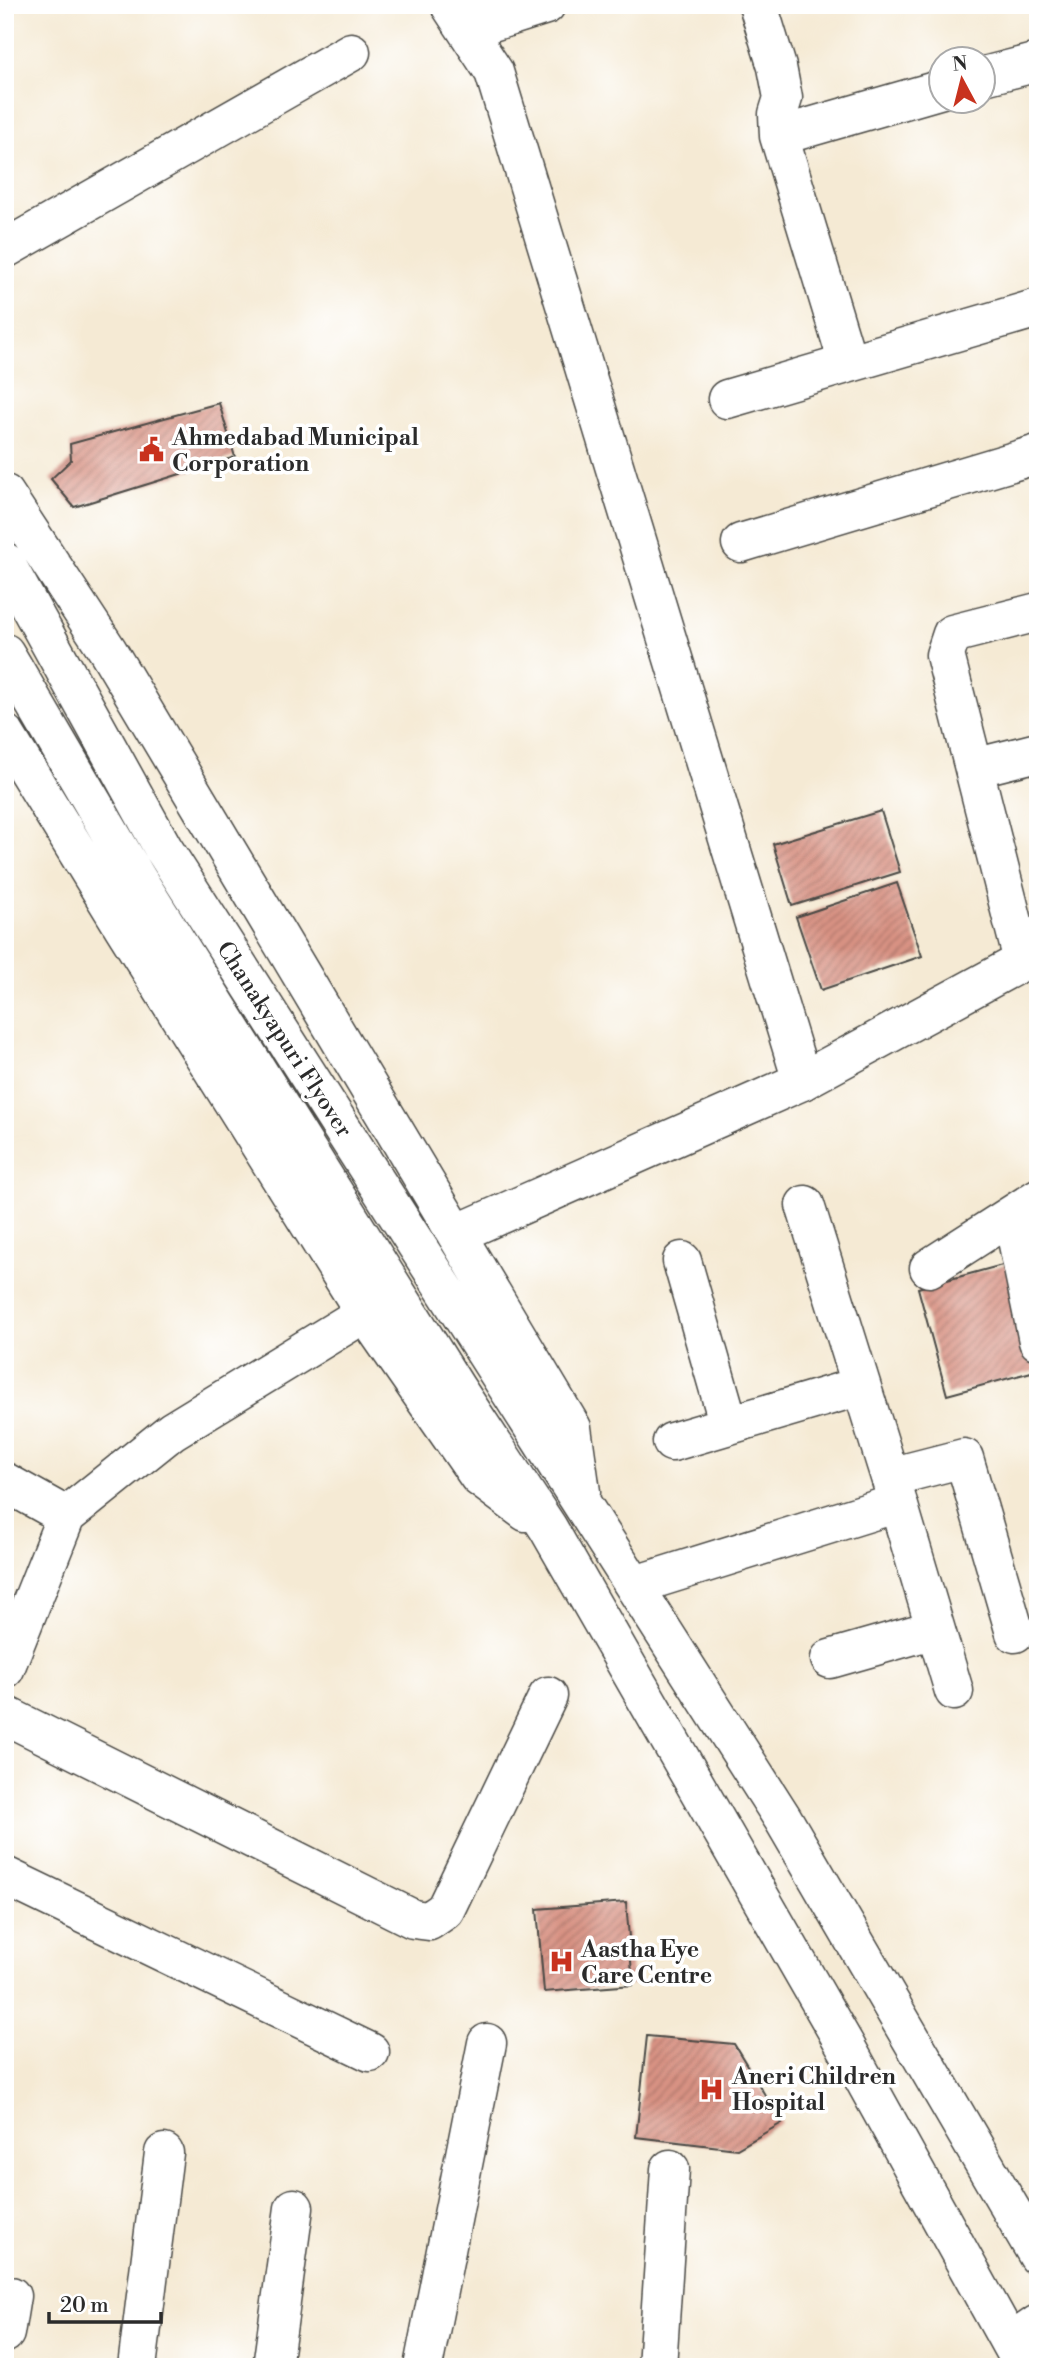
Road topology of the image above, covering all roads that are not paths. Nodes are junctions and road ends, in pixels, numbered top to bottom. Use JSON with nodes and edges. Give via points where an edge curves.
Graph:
{"nodes":[{"id":1,"x":546,"y":5,"type":"edge"},
{"id":2,"x":758,"y":5,"type":"edge"},
{"id":3,"x":459,"y":18,"type":"edge"},
{"id":4,"x":351,"y":52,"type":"dead end"},
{"id":5,"x":1038,"y":62,"type":"edge"},
{"id":6,"x":998,"y":72,"type":"edge"},
{"id":7,"x":928,"y":93,"type":"edge"},
{"id":8,"x":779,"y":136,"type":"junction"},
{"id":9,"x":5,"y":249,"type":"edge"},
{"id":10,"x":1038,"y":307,"type":"edge"},
{"id":11,"x":848,"y":363,"type":"junction"},
{"id":12,"x":727,"y":399,"type":"dead end"},
{"id":13,"x":1038,"y":454,"type":"edge"},
{"id":14,"x":5,"y":494,"type":"edge"},
{"id":15,"x":741,"y":543,"type":"dead end"},
{"id":16,"x":5,"y":555,"type":"edge"},
{"id":17,"x":50,"y":559,"type":"junction"},
{"id":18,"x":5,"y":562,"type":"edge"},
{"id":19,"x":1038,"y":612,"type":"edge"},
{"id":20,"x":5,"y":653,"type":"edge"},
{"id":21,"x":5,"y":734,"type":"edge"},
{"id":22,"x":1038,"y":752,"type":"edge"},
{"id":23,"x":974,"y":768,"type":"junction"},
{"id":24,"x":1030,"y":957,"type":"edge"},
{"id":25,"x":802,"y":1081,"type":"junction"},
{"id":26,"x":805,"y":1205,"type":"dead end"},
{"id":27,"x":1025,"y":1207,"type":"edge"},
{"id":28,"x":456,"y":1234,"type":"junction"},
{"id":29,"x":682,"y":1261,"type":"dead end"},
{"id":30,"x":929,"y":1268,"type":"dead end"},
{"id":31,"x":365,"y":1312,"type":"junction"},
{"id":32,"x":1038,"y":1341,"type":"edge"},
{"id":33,"x":861,"y":1386,"type":"junction"},
{"id":34,"x":729,"y":1425,"type":"junction"},
{"id":35,"x":672,"y":1442,"type":"dead end"},
{"id":36,"x":5,"y":1482,"type":"edge"},
{"id":37,"x":894,"y":1490,"type":"junction"},
{"id":38,"x":583,"y":1505,"type":"junction"},
{"id":39,"x":66,"y":1516,"type":"junction"},
{"id":40,"x":548,"y":1528,"type":"junction"},
{"id":41,"x":635,"y":1585,"type":"junction"},
{"id":42,"x":935,"y":1629,"type":"junction"},
{"id":43,"x":1015,"y":1633,"type":"dead end"},
{"id":44,"x":830,"y":1659,"type":"dead end"},
{"id":45,"x":5,"y":1669,"type":"edge"},
{"id":46,"x":954,"y":1691,"type":"dead end"},
{"id":47,"x":548,"y":1696,"type":"dead end"},
{"id":48,"x":5,"y":1715,"type":"edge"},
{"id":49,"x":5,"y":1876,"type":"edge"},
{"id":50,"x":487,"y":2043,"type":"dead end"},
{"id":51,"x":370,"y":2052,"type":"dead end"},
{"id":52,"x":164,"y":2153,"type":"dead end"},
{"id":53,"x":670,"y":2169,"type":"dead end"},
{"id":54,"x":294,"y":2208,"type":"dead end"},
{"id":55,"x":1038,"y":2256,"type":"edge"},
{"id":56,"x":11,"y":2296,"type":"dead end"},
{"id":57,"x":5,"y":2333,"type":"edge"},
{"id":58,"x":1023,"y":2345,"type":"edge"},
{"id":59,"x":137,"y":2367,"type":"edge"},
{"id":60,"x":272,"y":2367,"type":"edge"},
{"id":61,"x":423,"y":2367,"type":"edge"},
{"id":62,"x":657,"y":2367,"type":"edge"}],
"edges":[{"from":1,"to":3,"type":"street"},
{"from":2,"to":8,"type":"street","via":[[783,97]]},
{"from":3,"to":25,"type":"street","via":[[494,72]]},
{"from":4,"to":9,"type":"street"},
{"from":5,"to":6,"type":"street"},
{"from":7,"to":8,"type":"street"},
{"from":8,"to":11,"type":"street"},
{"from":10,"to":11,"type":"street"},
{"from":11,"to":12,"type":"street"},
{"from":13,"to":15,"type":"street"},
{"from":14,"to":17,"type":"street"},
{"from":16,"to":17,"type":"street"},
{"from":17,"to":28,"type":"street"},
{"from":18,"to":38,"type":"street","name":"Chanakyapuri Flyover","via":[[163,848]]},
{"from":19,"to":23,"type":"street","via":[[952,634],[946,646]]},
{"from":20,"to":40,"type":"street","name":"Chanakyapuri Flyover","via":[[136,877]]},
{"from":21,"to":31,"type":"street"},
{"from":22,"to":23,"type":"street"},
{"from":23,"to":24,"type":"street"},
{"from":24,"to":25,"type":"street"},
{"from":25,"to":28,"type":"street"},
{"from":26,"to":33,"type":"street"},
{"from":27,"to":30,"type":"street"},
{"from":27,"to":32,"type":"street"},
{"from":28,"to":38,"type":"street","via":[[572,1428]]},
{"from":29,"to":34,"type":"street"},
{"from":31,"to":39,"type":"street","via":[[172,1431]]},
{"from":31,"to":40,"type":"street","via":[[479,1478]]},
{"from":33,"to":34,"type":"street"},
{"from":33,"to":37,"type":"street"},
{"from":34,"to":35,"type":"street"},
{"from":36,"to":39,"type":"street"},
{"from":37,"to":41,"type":"street"},
{"from":37,"to":42,"type":"street"},
{"from":37,"to":43,"type":"street","via":[[964,1458]]},
{"from":38,"to":41,"type":"street","name":"Chanakyapuri Flyover"},
{"from":39,"to":45,"type":"street"},
{"from":40,"to":58,"type":"street","name":"Chanakyapuri Flyover"},
{"from":41,"to":55,"type":"street","name":"Chanakyapuri Flyover","via":[[783,1819]]},
{"from":42,"to":44,"type":"street"},
{"from":42,"to":46,"type":"street"},
{"from":47,"to":48,"type":"street","via":[[445,1910],[429,1921],[413,1919]]},
{"from":49,"to":51,"type":"street"},
{"from":50,"to":61,"type":"street"},
{"from":52,"to":59,"type":"street"},
{"from":53,"to":62,"type":"street"},
{"from":54,"to":60,"type":"street"},
{"from":56,"to":57,"type":"street"}]}
